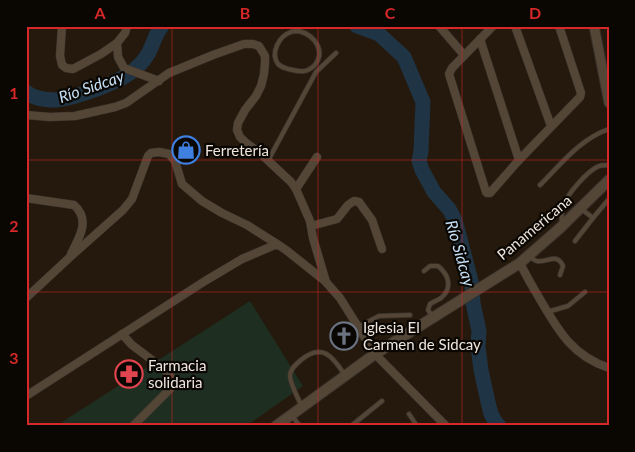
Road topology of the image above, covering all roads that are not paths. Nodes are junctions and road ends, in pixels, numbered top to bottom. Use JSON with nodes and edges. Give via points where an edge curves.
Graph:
{"nodes":[{"id":1,"x":62,"y":26,"type":"edge"},
{"id":2,"x":128,"y":26,"type":"edge"},
{"id":3,"x":439,"y":26,"type":"edge"},
{"id":4,"x":493,"y":26,"type":"edge"},
{"id":5,"x":515,"y":26,"type":"edge"},
{"id":6,"x":559,"y":26,"type":"edge"},
{"id":7,"x":594,"y":26,"type":"edge"},
{"id":8,"x":480,"y":39,"type":"junction"},
{"id":9,"x":117,"y":42,"type":"junction"},
{"id":10,"x":274,"y":53,"type":"junction"},
{"id":11,"x":336,"y":53,"type":"dead end"},
{"id":12,"x":464,"y":55,"type":"junction"},
{"id":13,"x":265,"y":56,"type":"junction"},
{"id":14,"x":159,"y":80,"type":"junction"},
{"id":15,"x":609,"y":103,"type":"edge"},
{"id":16,"x":26,"y":115,"type":"edge"},
{"id":17,"x":551,"y":126,"type":"junction"},
{"id":18,"x":609,"y":129,"type":"edge"},
{"id":19,"x":317,"y":157,"type":"dead end"},
{"id":20,"x":519,"y":160,"type":"junction"},
{"id":21,"x":269,"y":162,"type":"junction"},
{"id":22,"x":609,"y":165,"type":"edge"},
{"id":23,"x":609,"y":180,"type":"edge"},
{"id":24,"x":540,"y":185,"type":"dead end"},
{"id":25,"x":296,"y":189,"type":"junction"},
{"id":26,"x":26,"y":198,"type":"edge"},
{"id":27,"x":608,"y":200,"type":"edge"},
{"id":28,"x":580,"y":208,"type":"junction"},
{"id":29,"x":593,"y":218,"type":"junction"},
{"id":30,"x":311,"y":226,"type":"junction"},
{"id":31,"x":563,"y":226,"type":"junction"},
{"id":32,"x":575,"y":241,"type":"dead end"},
{"id":33,"x":277,"y":244,"type":"junction"},
{"id":34,"x":382,"y":249,"type":"dead end"},
{"id":35,"x":69,"y":258,"type":"junction"},
{"id":36,"x":524,"y":260,"type":"junction"},
{"id":37,"x":424,"y":271,"type":"dead end"},
{"id":38,"x":560,"y":275,"type":"dead end"},
{"id":39,"x":326,"y":282,"type":"junction"},
{"id":40,"x":585,"y":292,"type":"dead end"},
{"id":41,"x":26,"y":298,"type":"edge"},
{"id":42,"x":547,"y":312,"type":"junction"},
{"id":43,"x":410,"y":315,"type":"dead end"},
{"id":44,"x":433,"y":317,"type":"junction"},
{"id":45,"x":358,"y":327,"type":"junction"},
{"id":46,"x":122,"y":334,"type":"junction"},
{"id":47,"x":375,"y":354,"type":"junction"},
{"id":48,"x":609,"y":368,"type":"edge"},
{"id":49,"x":345,"y":376,"type":"junction"},
{"id":50,"x":26,"y":396,"type":"edge"},
{"id":51,"x":382,"y":401,"type":"dead end"},
{"id":52,"x":302,"y":407,"type":"junction"},
{"id":53,"x":410,"y":414,"type":"dead end"},
{"id":54,"x":291,"y":415,"type":"junction"},
{"id":55,"x":135,"y":425,"type":"edge"},
{"id":56,"x":280,"y":425,"type":"edge"},
{"id":57,"x":300,"y":426,"type":"edge"},
{"id":58,"x":351,"y":426,"type":"edge"},
{"id":59,"x":417,"y":426,"type":"edge"},
{"id":60,"x":446,"y":426,"type":"edge"}],
"edges":[{"from":1,"to":9,"type":"street","via":[[60,56],[66,68],[74,69]]},
{"from":2,"to":9,"type":"street"},
{"from":3,"to":12,"type":"street"},
{"from":4,"to":8,"type":"street"},
{"from":5,"to":17,"type":"street"},
{"from":6,"to":17,"type":"street","via":[[581,93]]},
{"from":7,"to":15,"type":"street"},
{"from":8,"to":12,"type":"street"},
{"from":8,"to":20,"type":"street"},
{"from":9,"to":14,"type":"street","via":[[118,57],[124,68]]},
{"from":10,"to":10,"type":"lane","via":[[282,38],[299,30],[308,33],[319,48],[316,63],[302,72],[282,67]]},
{"from":10,"to":13,"type":"lane"},
{"from":11,"to":21,"type":"lane","via":[[316,72]]},
{"from":12,"to":20,"type":"street","via":[[450,74],[486,192],[490,193]]},
{"from":13,"to":14,"type":"street","via":[[259,46],[244,44],[213,54]]},
{"from":13,"to":21,"type":"street","via":[[261,86],[245,110],[237,130],[240,137]]},
{"from":14,"to":16,"type":"street","via":[[126,103],[114,107],[75,116]]},
{"from":17,"to":20,"type":"street"},
{"from":18,"to":24,"type":"lane","via":[[583,142]]},
{"from":19,"to":25,"type":"street"},
{"from":21,"to":25,"type":"street"},
{"from":22,"to":31,"type":"lane","via":[[598,166],[572,190],[564,204]]},
{"from":23,"to":28,"type":"main road","name":"Panamericana"},
{"from":25,"to":30,"type":"street"},
{"from":26,"to":35,"type":"street","via":[[74,205],[79,210],[82,230]]},
{"from":27,"to":29,"type":"lane"},
{"from":28,"to":29,"type":"lane"},
{"from":28,"to":31,"type":"main road","name":"Panamericana"},
{"from":29,"to":32,"type":"lane"},
{"from":30,"to":34,"type":"street","via":[[337,219],[348,205],[359,202],[372,220]]},
{"from":30,"to":39,"type":"street"},
{"from":31,"to":36,"type":"main road","name":"Panamericana"},
{"from":33,"to":35,"type":"street","via":[[202,200],[182,184],[172,157],[159,152],[148,156],[132,200]]},
{"from":33,"to":39,"type":"street"},
{"from":33,"to":46,"type":"street","via":[[205,280]]},
{"from":35,"to":41,"type":"street"},
{"from":36,"to":38,"type":"lane","via":[[558,260],[563,266]]},
{"from":36,"to":42,"type":"street"},
{"from":36,"to":44,"type":"main road","name":"Panamericana"},
{"from":37,"to":44,"type":"lane","via":[[430,266],[438,266],[446,275],[449,286],[440,299],[428,307]]},
{"from":39,"to":45,"type":"street"},
{"from":40,"to":42,"type":"lane","via":[[568,306]]},
{"from":42,"to":48,"type":"street","via":[[558,330],[585,357]]},
{"from":43,"to":45,"type":"lane","via":[[379,316]]},
{"from":44,"to":47,"type":"main road","name":"Panamericana"},
{"from":45,"to":47,"type":"street"},
{"from":46,"to":50,"type":"street"},
{"from":46,"to":55,"type":"street","via":[[173,379],[172,387]]},
{"from":47,"to":49,"type":"main road","name":"Panamericana"},
{"from":47,"to":60,"type":"street"},
{"from":49,"to":52,"type":"main road","name":"Panamericana"},
{"from":49,"to":52,"type":"lane","via":[[326,354],[313,351],[305,356],[294,365],[290,374]]},
{"from":51,"to":58,"type":"lane"},
{"from":52,"to":54,"type":"main road","name":"Panamericana"},
{"from":53,"to":59,"type":"lane"},
{"from":54,"to":56,"type":"main road","name":"Panamericana"},
{"from":54,"to":57,"type":"lane"}]}
